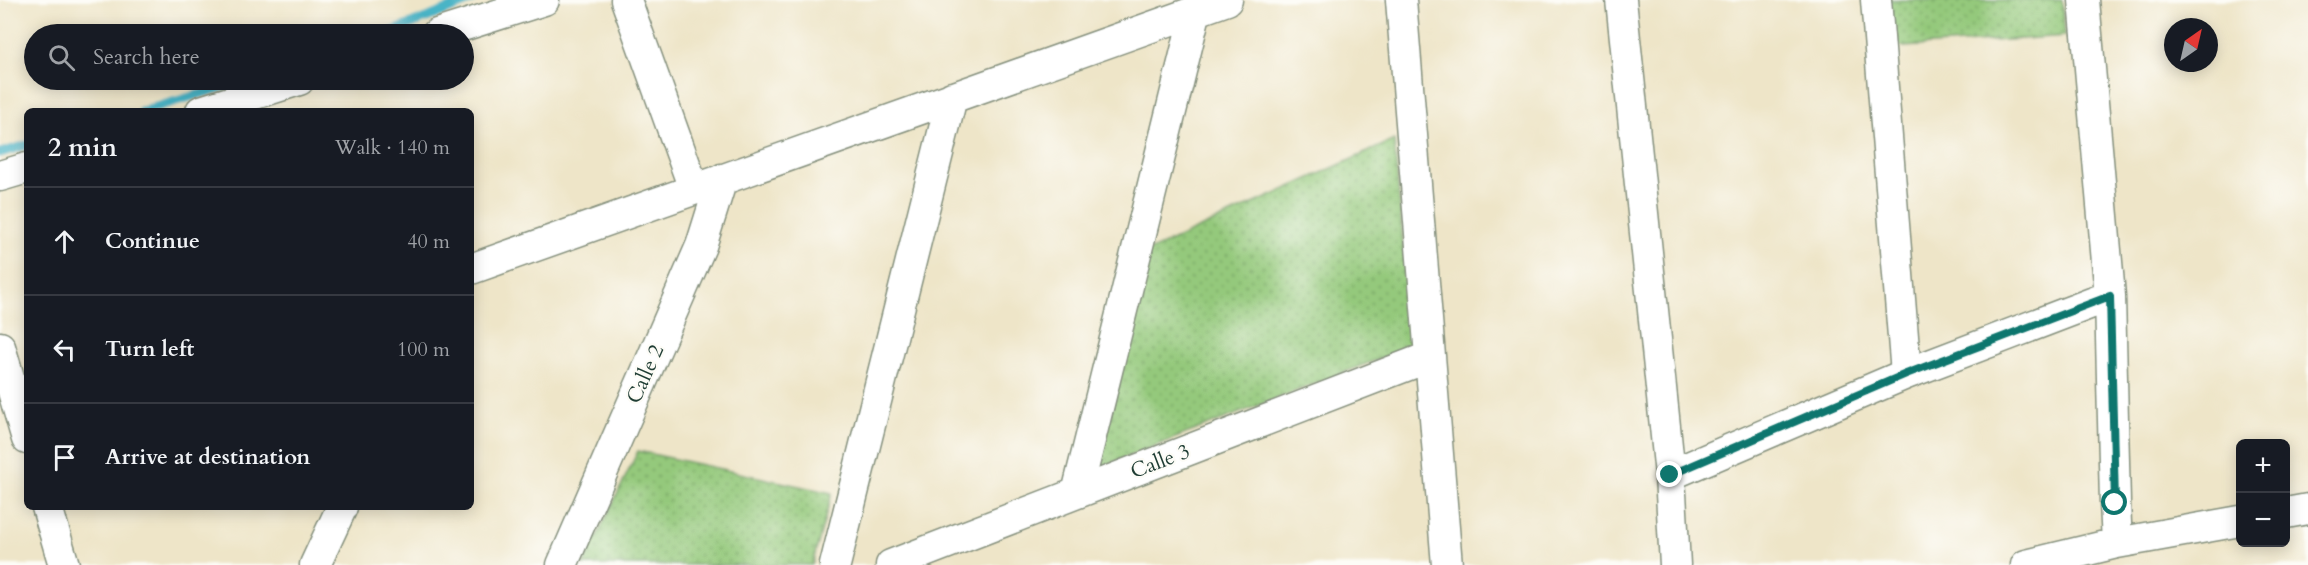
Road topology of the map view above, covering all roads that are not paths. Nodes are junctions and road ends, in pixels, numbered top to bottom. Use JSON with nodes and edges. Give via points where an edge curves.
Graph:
{"nodes":[{"id":1,"x":544,"y":0,"type":"edge"},
{"id":2,"x":626,"y":0,"type":"edge"},
{"id":3,"x":1227,"y":0,"type":"edge"},
{"id":4,"x":1401,"y":0,"type":"edge"},
{"id":5,"x":1621,"y":0,"type":"edge"},
{"id":6,"x":1876,"y":0,"type":"edge"},
{"id":7,"x":2084,"y":0,"type":"edge"},
{"id":8,"x":1196,"y":10,"type":"junction"},
{"id":9,"x":468,"y":24,"type":"edge"},
{"id":10,"x":267,"y":90,"type":"edge"},
{"id":11,"x":952,"y":97,"type":"junction"},
{"id":12,"x":210,"y":108,"type":"edge"},
{"id":13,"x":24,"y":169,"type":"edge"},
{"id":14,"x":0,"y":176,"type":"edge"},
{"id":15,"x":722,"y":179,"type":"junction"},
{"id":16,"x":694,"y":189,"type":"junction"},
{"id":17,"x":474,"y":268,"type":"edge"},
{"id":18,"x":2110,"y":296,"type":"junction"},
{"id":19,"x":0,"y":347,"type":"edge"},
{"id":20,"x":1429,"y":357,"type":"junction"},
{"id":21,"x":1906,"y":374,"type":"junction"},
{"id":22,"x":19,"y":433,"type":"edge"},
{"id":23,"x":1670,"y":475,"type":"junction"},
{"id":24,"x":1077,"y":493,"type":"junction"},
{"id":25,"x":2308,"y":509,"type":"edge"},
{"id":26,"x":48,"y":510,"type":"edge"},
{"id":27,"x":341,"y":510,"type":"edge"},
{"id":28,"x":2290,"y":512,"type":"edge"},
{"id":29,"x":2236,"y":522,"type":"edge"},
{"id":30,"x":2117,"y":543,"type":"junction"},
{"id":31,"x":64,"y":565,"type":"edge"},
{"id":32,"x":315,"y":565,"type":"edge"},
{"id":33,"x":561,"y":565,"type":"edge"},
{"id":34,"x":835,"y":565,"type":"edge"},
{"id":35,"x":891,"y":565,"type":"edge"},
{"id":36,"x":1446,"y":565,"type":"edge"},
{"id":37,"x":1675,"y":565,"type":"edge"},
{"id":38,"x":2025,"y":565,"type":"edge"}],
"edges":[{"from":1,"to":9,"type":"street"},
{"from":2,"to":16,"type":"street"},
{"from":3,"to":8,"type":"street"},
{"from":4,"to":20,"type":"street"},
{"from":5,"to":23,"type":"street"},
{"from":6,"to":21,"type":"street"},
{"from":7,"to":18,"type":"street"},
{"from":8,"to":11,"type":"street"},
{"from":8,"to":24,"type":"street"},
{"from":10,"to":12,"type":"street"},
{"from":11,"to":15,"type":"street"},
{"from":11,"to":34,"type":"street"},
{"from":13,"to":14,"type":"street"},
{"from":15,"to":16,"type":"street"},
{"from":15,"to":33,"type":"street","name":"Calle 2","via":[[702,246]]},
{"from":16,"to":17,"type":"street"},
{"from":18,"to":21,"type":"street"},
{"from":18,"to":30,"type":"street"},
{"from":19,"to":22,"type":"street"},
{"from":20,"to":24,"type":"street","name":"Calle 3"},
{"from":20,"to":36,"type":"street"},
{"from":21,"to":23,"type":"street"},
{"from":23,"to":37,"type":"street"},
{"from":24,"to":35,"type":"street","name":"Calle 3"},
{"from":25,"to":28,"type":"street"},
{"from":26,"to":31,"type":"street"},
{"from":27,"to":32,"type":"street"},
{"from":29,"to":30,"type":"street"},
{"from":30,"to":38,"type":"street"}]}
